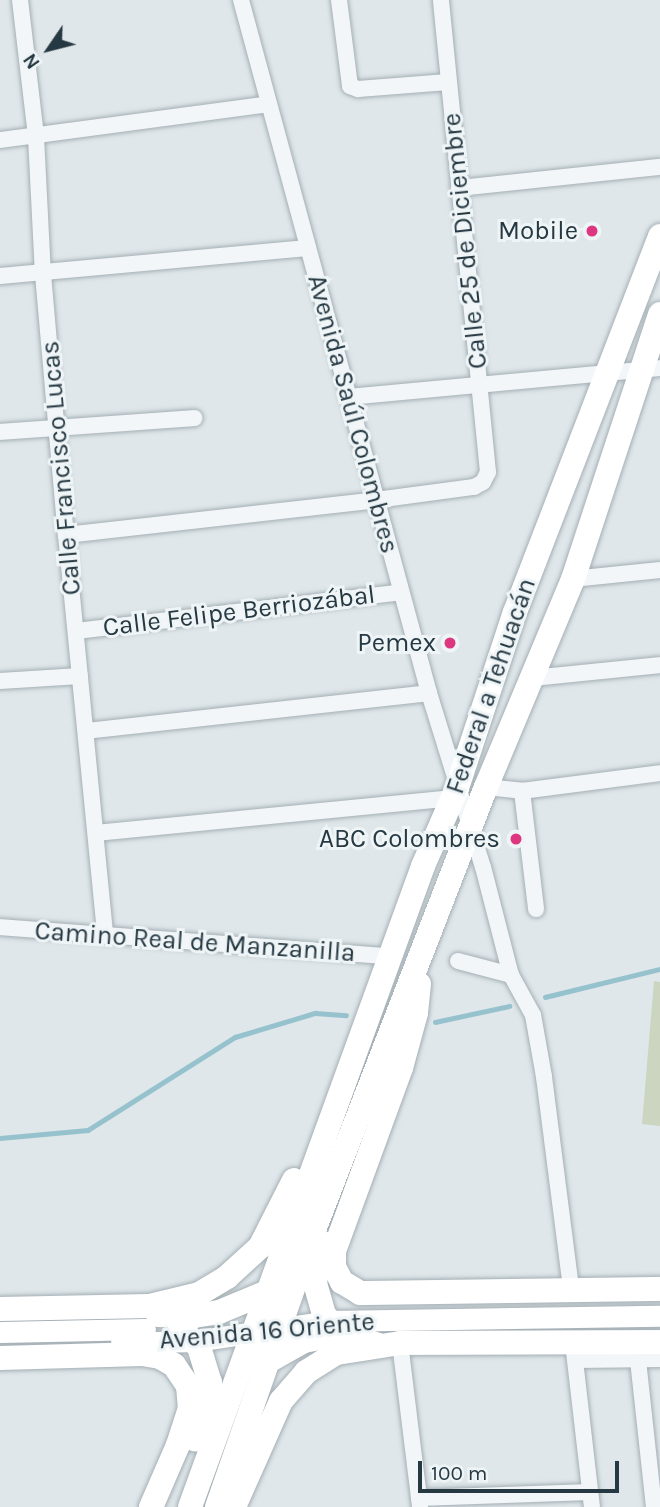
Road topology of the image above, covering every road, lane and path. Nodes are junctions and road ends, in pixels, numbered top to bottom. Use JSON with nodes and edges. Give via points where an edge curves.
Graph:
{"nodes":[{"id":1,"x":20,"y":0,"type":"edge"},
{"id":2,"x":241,"y":0,"type":"edge"},
{"id":3,"x":339,"y":0,"type":"edge"},
{"id":4,"x":441,"y":0,"type":"edge"},
{"id":5,"x":448,"y":82,"type":"junction"},
{"id":6,"x":269,"y":104,"type":"junction"},
{"id":7,"x":36,"y":137,"type":"junction"},
{"id":8,"x":0,"y":140,"type":"edge"},
{"id":9,"x":660,"y":167,"type":"edge"},
{"id":10,"x":459,"y":188,"type":"junction"},
{"id":11,"x":660,"y":236,"type":"edge"},
{"id":12,"x":308,"y":248,"type":"junction"},
{"id":13,"x":43,"y":274,"type":"junction"},
{"id":14,"x":0,"y":276,"type":"edge"},
{"id":15,"x":660,"y":314,"type":"edge"},
{"id":16,"x":651,"y":369,"type":"edge"},
{"id":17,"x":605,"y":373,"type":"junction"},
{"id":18,"x":480,"y":385,"type":"junction"},
{"id":19,"x":348,"y":397,"type":"junction"},
{"id":20,"x":194,"y":418,"type":"dead end"},
{"id":21,"x":58,"y":426,"type":"junction"},
{"id":22,"x":0,"y":432,"type":"edge"},
{"id":23,"x":376,"y":500,"type":"junction"},
{"id":24,"x":66,"y":535,"type":"junction"},
{"id":25,"x":660,"y":570,"type":"edge"},
{"id":26,"x":573,"y":579,"type":"junction"},
{"id":27,"x":401,"y":592,"type":"junction"},
{"id":28,"x":76,"y":631,"type":"junction"},
{"id":29,"x":660,"y":665,"type":"edge"},
{"id":30,"x":80,"y":676,"type":"junction"},
{"id":31,"x":533,"y":678,"type":"junction"},
{"id":32,"x":0,"y":681,"type":"edge"},
{"id":33,"x":429,"y":693,"type":"junction"},
{"id":34,"x":86,"y":730,"type":"junction"},
{"id":35,"x":468,"y":747,"type":"junction"},
{"id":36,"x":660,"y":773,"type":"edge"},
{"id":37,"x":486,"y":787,"type":"junction"},
{"id":38,"x":522,"y":791,"type":"junction"},
{"id":39,"x":455,"y":793,"type":"junction"},
{"id":40,"x":471,"y":827,"type":"junction"},
{"id":41,"x":96,"y":833,"type":"junction"},
{"id":42,"x":423,"y":866,"type":"junction"},
{"id":43,"x":536,"y":909,"type":"dead end"},
{"id":44,"x":0,"y":927,"type":"edge"},
{"id":45,"x":105,"y":936,"type":"junction"},
{"id":46,"x":390,"y":957,"type":"junction"},
{"id":47,"x":458,"y":961,"type":"dead end"},
{"id":48,"x":415,"y":972,"type":"junction"},
{"id":49,"x":511,"y":975,"type":"junction"},
{"id":50,"x":325,"y":1137,"type":"junction"},
{"id":51,"x":299,"y":1271,"type":"junction"},
{"id":52,"x":571,"y":1289,"type":"junction"},
{"id":53,"x":660,"y":1289,"type":"edge"},
{"id":54,"x":269,"y":1293,"type":"junction"},
{"id":55,"x":660,"y":1302,"type":"edge"},
{"id":56,"x":0,"y":1310,"type":"edge"},
{"id":57,"x":660,"y":1316,"type":"edge"},
{"id":58,"x":0,"y":1317,"type":"edge"},
{"id":59,"x":331,"y":1321,"type":"junction"},
{"id":60,"x":269,"y":1325,"type":"junction"},
{"id":61,"x":521,"y":1330,"type":"junction"},
{"id":62,"x":660,"y":1330,"type":"edge"},
{"id":63,"x":0,"y":1332,"type":"edge"},
{"id":64,"x":187,"y":1335,"type":"junction"},
{"id":65,"x":660,"y":1342,"type":"edge"},
{"id":66,"x":389,"y":1344,"type":"junction"},
{"id":67,"x":0,"y":1346,"type":"edge"},
{"id":68,"x":574,"y":1352,"type":"junction"},
{"id":69,"x":0,"y":1358,"type":"edge"},
{"id":70,"x":660,"y":1359,"type":"edge"},
{"id":71,"x":268,"y":1360,"type":"junction"},
{"id":72,"x":638,"y":1360,"type":"junction"},
{"id":73,"x":231,"y":1397,"type":"junction"},
{"id":74,"x":653,"y":1447,"type":"edge"},
{"id":75,"x":591,"y":1499,"type":"edge"},
{"id":76,"x":419,"y":1503,"type":"edge"},
{"id":77,"x":151,"y":1507,"type":"edge"},
{"id":78,"x":163,"y":1507,"type":"edge"},
{"id":79,"x":190,"y":1507,"type":"edge"},
{"id":80,"x":217,"y":1507,"type":"edge"},
{"id":81,"x":234,"y":1507,"type":"edge"},
{"id":82,"x":654,"y":1507,"type":"edge"}],
"edges":[{"from":1,"to":7,"type":"street","name":"Calle Francisco Lucas"},
{"from":2,"to":6,"type":"street","name":"Avenida Saúl Colombres"},
{"from":3,"to":5,"type":"street","via":[[350,86]]},
{"from":4,"to":5,"type":"street","name":"Calle 25 de Diciembre"},
{"from":5,"to":10,"type":"street","name":"Calle 25 de Diciembre"},
{"from":6,"to":7,"type":"street"},
{"from":6,"to":12,"type":"street","name":"Avenida Saúl Colombres"},
{"from":7,"to":8,"type":"street"},
{"from":7,"to":13,"type":"street","name":"Calle Francisco Lucas"},
{"from":9,"to":10,"type":"street"},
{"from":10,"to":18,"type":"street","name":"Calle 25 de Diciembre"},
{"from":11,"to":17,"type":"main road","name":"Federal a Tehuacán"},
{"from":12,"to":13,"type":"street"},
{"from":12,"to":19,"type":"street","name":"Avenida Saúl Colombres"},
{"from":13,"to":14,"type":"street"},
{"from":13,"to":21,"type":"street","name":"Calle Francisco Lucas"},
{"from":15,"to":16,"type":"main road","name":"Federal a Tehuacán"},
{"from":16,"to":17,"type":"street"},
{"from":16,"to":26,"type":"main road","name":"Federal a Tehuacán"},
{"from":17,"to":18,"type":"street"},
{"from":17,"to":35,"type":"main road","name":"Federal a Tehuacán"},
{"from":18,"to":19,"type":"street"},
{"from":18,"to":23,"type":"street","name":"Calle 25 de Diciembre","via":[[488,472],[483,482]]},
{"from":19,"to":23,"type":"street","name":"Avenida Saúl Colombres"},
{"from":20,"to":21,"type":"street"},
{"from":21,"to":22,"type":"street"},
{"from":21,"to":24,"type":"street","name":"Calle Francisco Lucas"},
{"from":23,"to":24,"type":"street"},
{"from":23,"to":27,"type":"street","name":"Avenida Saúl Colombres"},
{"from":24,"to":28,"type":"street","name":"Calle Francisco Lucas"},
{"from":25,"to":26,"type":"street"},
{"from":26,"to":31,"type":"main road","name":"Federal a Tehuacán"},
{"from":27,"to":28,"type":"street","name":"Calle Felipe Berriozábal"},
{"from":27,"to":33,"type":"street","name":"Avenida Saúl Colombres"},
{"from":28,"to":30,"type":"street","name":"Calle Francisco Lucas"},
{"from":29,"to":31,"type":"street"},
{"from":30,"to":32,"type":"street"},
{"from":30,"to":34,"type":"street","name":"Calle Francisco Lucas"},
{"from":31,"to":37,"type":"main road","name":"Federal a Tehuacán"},
{"from":33,"to":34,"type":"street"},
{"from":33,"to":39,"type":"street","name":"Avenida Saúl Colombres"},
{"from":34,"to":41,"type":"street","name":"Calle Francisco Lucas"},
{"from":35,"to":37,"type":"main road","via":[[476,777]]},
{"from":35,"to":39,"type":"main road","name":"Federal a Tehuacán"},
{"from":36,"to":38,"type":"street"},
{"from":37,"to":38,"type":"street"},
{"from":37,"to":40,"type":"main road","name":"Federal a Tehuacán"},
{"from":38,"to":43,"type":"street"},
{"from":39,"to":40,"type":"street","name":"Avenida Saúl Colombres"},
{"from":39,"to":41,"type":"street"},
{"from":39,"to":42,"type":"main road","name":"Federal a Tehuacán"},
{"from":40,"to":48,"type":"main road","name":"Federal a Tehuacán"},
{"from":40,"to":49,"type":"street","name":"Avenida Saúl Colombres"},
{"from":41,"to":45,"type":"street","name":"Calle Francisco Lucas"},
{"from":42,"to":46,"type":"main road","name":"Federal a Tehuacán"},
{"from":42,"to":48,"type":"main road","via":[[411,929]]},
{"from":44,"to":45,"type":"street","name":"Camino Real de Manzanilla"},
{"from":45,"to":46,"type":"street","name":"Camino Real de Manzanilla"},
{"from":46,"to":50,"type":"main road","name":"Federal a Tehuacán"},
{"from":47,"to":49,"type":"street"},
{"from":48,"to":51,"type":"main road","name":"Federal a Tehuacán"},
{"from":48,"to":52,"type":"main road","via":[[418,999],[407,1048],[334,1251],[337,1275],[360,1293]]},
{"from":48,"to":59,"type":"main road","via":[[388,1066],[318,1255],[315,1283]]},
{"from":49,"to":52,"type":"street","name":"Avenida Saúl Colombres","via":[[533,1015]]},
{"from":50,"to":54,"type":"main road","name":"Federal a Tehuacán"},
{"from":50,"to":56,"type":"main road","via":[[300,1167],[260,1247],[214,1286],[183,1300],[150,1306]]},
{"from":51,"to":54,"type":"main road"},
{"from":51,"to":60,"type":"main road","name":"Federal a Tehuacán"},
{"from":52,"to":53,"type":"main road"},
{"from":54,"to":58,"type":"main road","via":[[194,1317]]},
{"from":54,"to":60,"type":"main road","name":"Federal a Tehuacán"},
{"from":55,"to":59,"type":"main road","name":"Avenida 16 Oriente"},
{"from":57,"to":61,"type":"main road"},
{"from":59,"to":60,"type":"main road","name":"Avenida 16 Oriente"},
{"from":59,"to":61,"type":"main road"},
{"from":59,"to":66,"type":"main road"},
{"from":59,"to":71,"type":"main road"},
{"from":60,"to":64,"type":"main road","name":"Avenida 16 Oriente"},
{"from":60,"to":71,"type":"main road"},
{"from":60,"to":73,"type":"main road"},
{"from":61,"to":62,"type":"main road"},
{"from":61,"to":66,"type":"main road"},
{"from":61,"to":68,"type":"main road"},
{"from":63,"to":64,"type":"main road","name":"Avenida 16 Oriente"},
{"from":64,"to":67,"type":"main road","name":"Avenida 16 Oriente"},
{"from":64,"to":78,"type":"main road","via":[[208,1371],[209,1402]]},
{"from":65,"to":68,"type":"main road"},
{"from":66,"to":76,"type":"street"},
{"from":66,"to":81,"type":"main road","via":[[337,1353],[296,1381],[274,1413]]},
{"from":68,"to":72,"type":"street"},
{"from":68,"to":75,"type":"street"},
{"from":69,"to":77,"type":"main road","via":[[142,1354],[160,1357],[174,1366],[188,1386],[190,1408]]},
{"from":70,"to":72,"type":"street"},
{"from":71,"to":73,"type":"main road"},
{"from":71,"to":80,"type":"main road"},
{"from":72,"to":74,"type":"street"},
{"from":73,"to":79,"type":"main road"},
{"from":74,"to":82,"type":"street"},
{"from":75,"to":76,"type":"street"}]}
